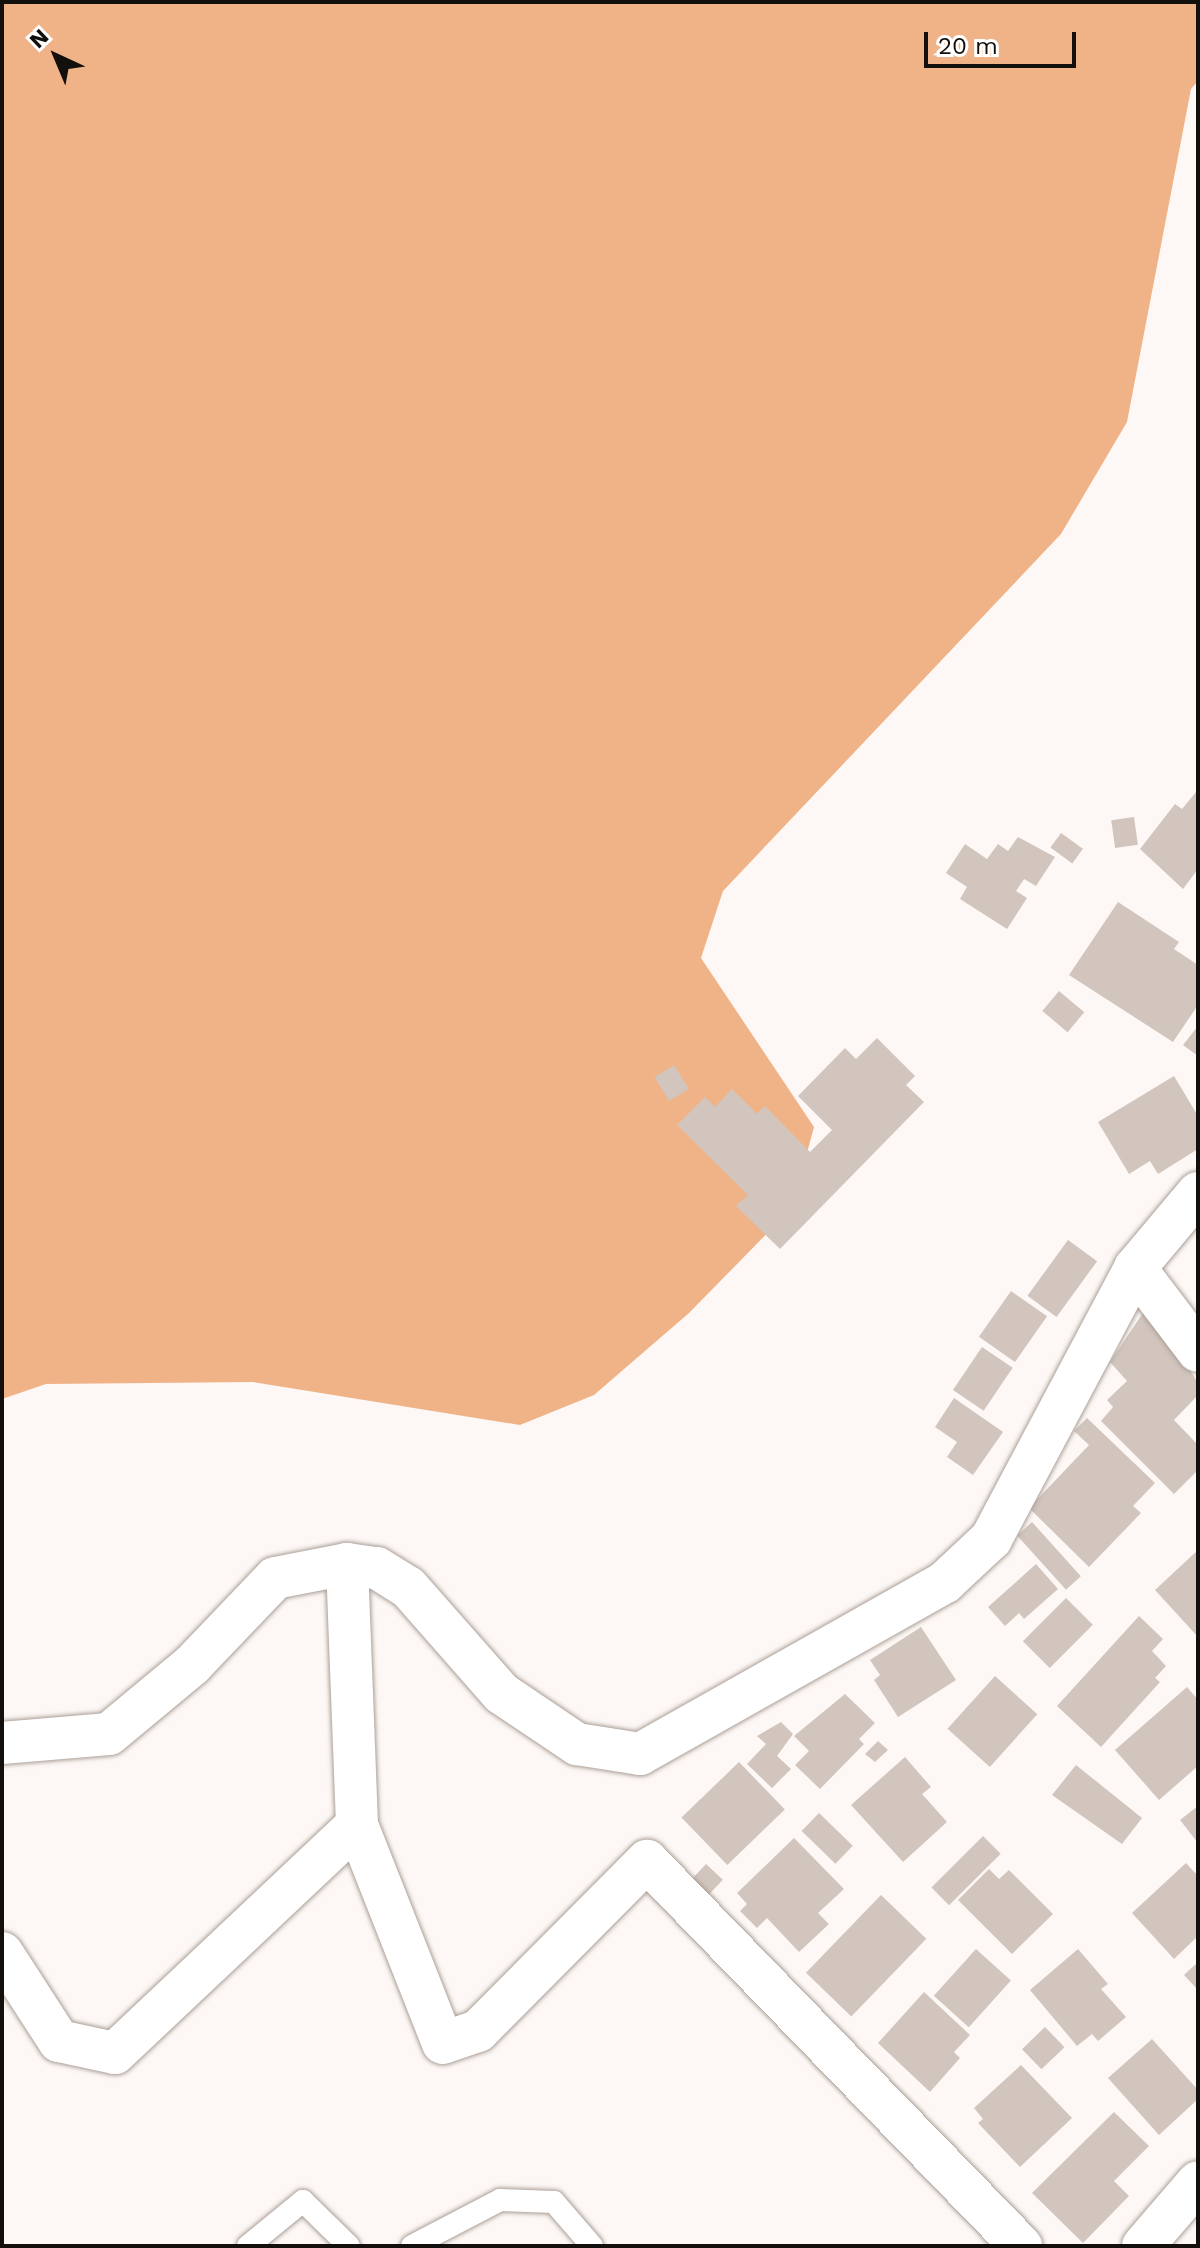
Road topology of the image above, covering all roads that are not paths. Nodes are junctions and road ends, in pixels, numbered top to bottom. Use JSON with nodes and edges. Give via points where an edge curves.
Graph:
{"nodes":[{"id":1,"x":1198,"y":1193,"type":"edge"},
{"id":2,"x":1135,"y":1268,"type":"junction"},
{"id":3,"x":1198,"y":1351,"type":"edge"},
{"id":4,"x":347,"y":1564,"type":"junction"},
{"id":5,"x":2,"y":1743,"type":"edge"},
{"id":6,"x":357,"y":1825,"type":"junction"},
{"id":7,"x":2,"y":1953,"type":"edge"},
{"id":8,"x":1198,"y":2182,"type":"edge"},
{"id":9,"x":248,"y":2246,"type":"edge"},
{"id":10,"x":349,"y":2246,"type":"edge"},
{"id":11,"x":412,"y":2246,"type":"edge"},
{"id":12,"x":592,"y":2246,"type":"edge"},
{"id":13,"x":1021,"y":2246,"type":"edge"},
{"id":14,"x":1143,"y":2246,"type":"edge"}],
"edges":[{"from":1,"to":2,"type":"street"},
{"from":2,"to":3,"type":"street"},
{"from":2,"to":4,"type":"street","via":[[991,1539],[945,1582],[640,1754],[577,1744],[501,1693],[408,1587],[377,1568]]},
{"from":4,"to":5,"type":"street","via":[[275,1578],[192,1665],[109,1734]]},
{"from":4,"to":6,"type":"street"},
{"from":6,"to":7,"type":"street","via":[[115,2053],[59,2041]]},
{"from":6,"to":13,"type":"street","via":[[443,2043],[478,2031],[647,1861]]},
{"from":8,"to":14,"type":"street"},
{"from":9,"to":10,"type":"lane","via":[[303,2201]]},
{"from":11,"to":12,"type":"lane","via":[[500,2200],[554,2202]]}]}
